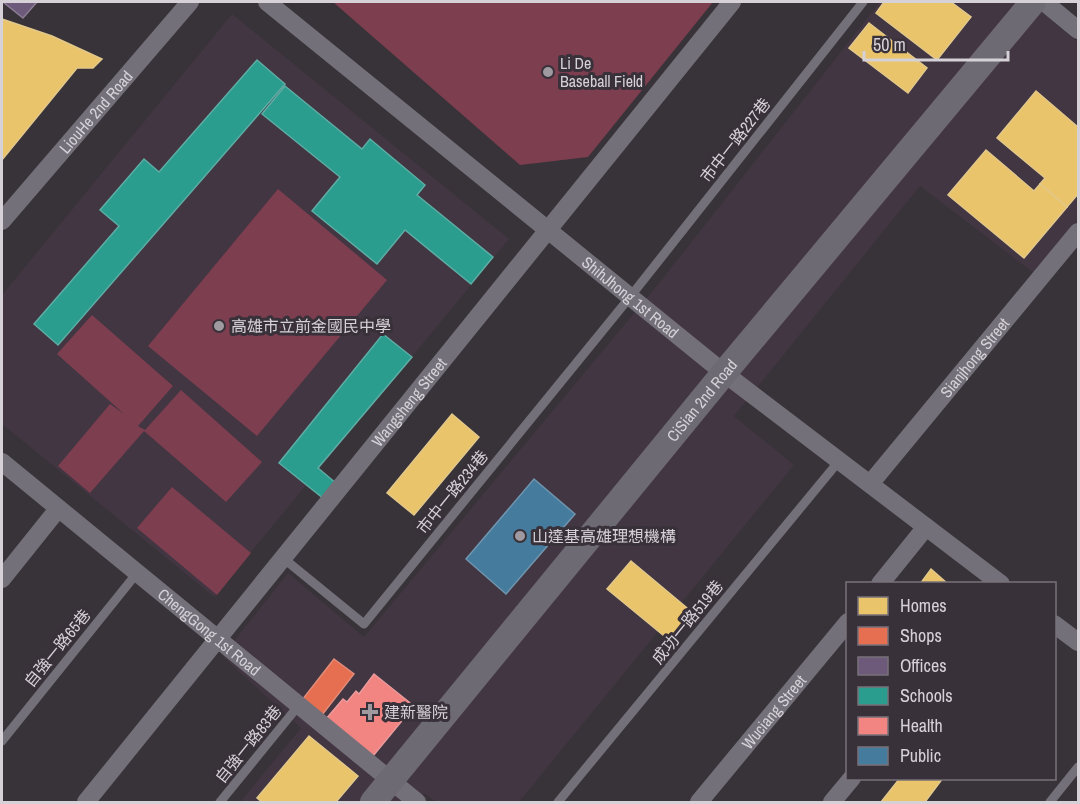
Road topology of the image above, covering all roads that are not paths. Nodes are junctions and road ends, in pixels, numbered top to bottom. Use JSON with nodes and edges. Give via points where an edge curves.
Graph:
{"nodes":[{"id":1,"x":190,"y":2,"type":"edge"},
{"id":2,"x":267,"y":2,"type":"edge"},
{"id":3,"x":732,"y":2,"type":"edge"},
{"id":4,"x":862,"y":2,"type":"edge"},
{"id":5,"x":1033,"y":2,"type":"edge"},
{"id":6,"x":1044,"y":2,"type":"edge"},
{"id":7,"x":1078,"y":30,"type":"edge"},
{"id":8,"x":2,"y":221,"type":"edge"},
{"id":9,"x":548,"y":230,"type":"junction"},
{"id":10,"x":1078,"y":232,"type":"edge"},
{"id":11,"x":630,"y":297,"type":"junction"},
{"id":12,"x":724,"y":374,"type":"junction"},
{"id":13,"x":839,"y":461,"type":"junction"},
{"id":14,"x":2,"y":462,"type":"edge"},
{"id":15,"x":870,"y":484,"type":"junction"},
{"id":16,"x":58,"y":509,"type":"junction"},
{"id":17,"x":926,"y":527,"type":"junction"},
{"id":18,"x":283,"y":558,"type":"junction"},
{"id":19,"x":137,"y":573,"type":"junction"},
{"id":20,"x":2,"y":579,"type":"edge"},
{"id":21,"x":881,"y":582,"type":"edge"},
{"id":22,"x":998,"y":582,"type":"edge"},
{"id":23,"x":846,"y":624,"type":"edge"},
{"id":24,"x":1056,"y":626,"type":"edge"},
{"id":25,"x":218,"y":639,"type":"junction"},
{"id":26,"x":1078,"y":642,"type":"edge"},
{"id":27,"x":299,"y":705,"type":"junction"},
{"id":28,"x":2,"y":741,"type":"edge"},
{"id":29,"x":1078,"y":767,"type":"edge"},
{"id":30,"x":850,"y":780,"type":"edge"},
{"id":31,"x":391,"y":781,"type":"junction"},
{"id":32,"x":86,"y":802,"type":"edge"},
{"id":33,"x":219,"y":802,"type":"edge"},
{"id":34,"x":373,"y":802,"type":"edge"},
{"id":35,"x":417,"y":802,"type":"edge"},
{"id":36,"x":558,"y":802,"type":"edge"},
{"id":37,"x":699,"y":802,"type":"edge"},
{"id":38,"x":832,"y":802,"type":"edge"},
{"id":39,"x":1050,"y":802,"type":"edge"}],
"edges":[{"from":1,"to":8,"type":"street","name":"LiouHe 2nd Road"},
{"from":2,"to":9,"type":"street","name":"ShihJhong 1st Road"},
{"from":3,"to":9,"type":"street","name":"Wangsheng Street"},
{"from":4,"to":11,"type":"lane","name":"市中一路227巷"},
{"from":5,"to":12,"type":"street","name":"CiSian 2nd Road"},
{"from":6,"to":7,"type":"street"},
{"from":9,"to":11,"type":"street","name":"ShihJhong 1st Road"},
{"from":9,"to":18,"type":"street","name":"Wangsheng Street"},
{"from":10,"to":15,"type":"street","name":"Sianjhong Street"},
{"from":11,"to":12,"type":"street","name":"ShihJhong 1st Road"},
{"from":11,"to":18,"type":"lane","name":"市中一路234巷","via":[[364,624]]},
{"from":12,"to":13,"type":"street","name":"ShihJhong 1st Road"},
{"from":12,"to":31,"type":"street","name":"CiSian 2nd Road"},
{"from":13,"to":15,"type":"street","name":"ShihJhong 1st Road"},
{"from":13,"to":36,"type":"lane","name":"成功一路519巷"},
{"from":14,"to":16,"type":"street","name":"ChengGong 1st Road"},
{"from":15,"to":17,"type":"street","name":"ShihJhong 1st Road"},
{"from":16,"to":19,"type":"street","name":"ChengGong 1st Road"},
{"from":16,"to":20,"type":"street"},
{"from":17,"to":21,"type":"street"},
{"from":17,"to":22,"type":"street","name":"ShihJhong 1st Road"},
{"from":18,"to":25,"type":"street","name":"Wangsheng Street"},
{"from":19,"to":25,"type":"street","name":"ChengGong 1st Road"},
{"from":19,"to":28,"type":"lane","name":"自強一路65巷"},
{"from":23,"to":37,"type":"street","name":"Wuciang Street"},
{"from":24,"to":26,"type":"street"},
{"from":25,"to":27,"type":"street","name":"ChengGong 1st Road"},
{"from":25,"to":32,"type":"street","name":"Wangsheng Street"},
{"from":27,"to":31,"type":"street","name":"ChengGong 1st Road"},
{"from":27,"to":33,"type":"lane","name":"自強一路83巷"},
{"from":29,"to":39,"type":"lane"},
{"from":30,"to":38,"type":"street"},
{"from":31,"to":34,"type":"street","name":"CiSian 2nd Road"},
{"from":31,"to":35,"type":"street","name":"ChengGong 1st Road"}]}
